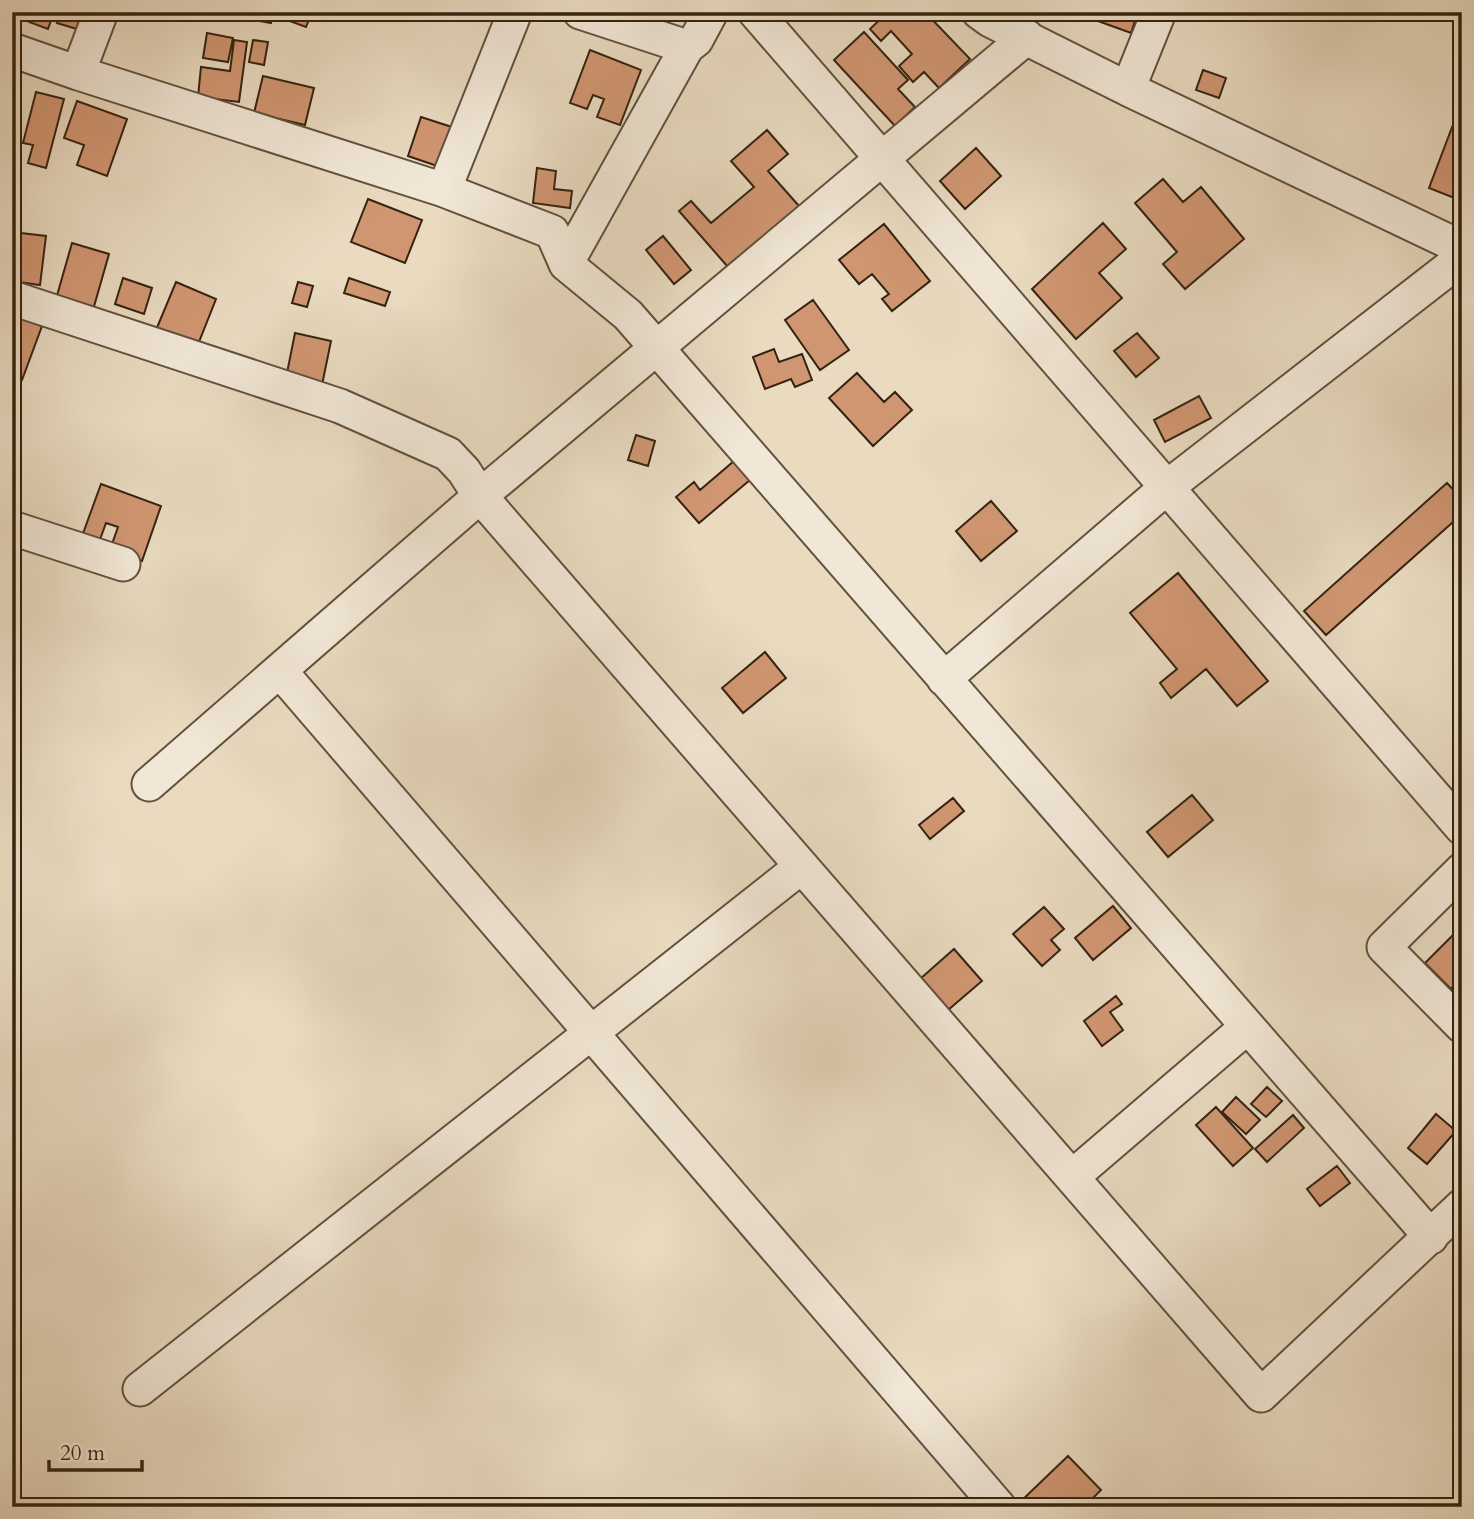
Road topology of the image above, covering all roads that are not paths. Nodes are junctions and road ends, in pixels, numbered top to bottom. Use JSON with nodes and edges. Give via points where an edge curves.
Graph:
{"nodes":[{"id":1,"x":101,"y":12,"type":"edge"},
{"id":2,"x":515,"y":12,"type":"edge"},
{"id":3,"x":580,"y":12,"type":"edge"},
{"id":4,"x":711,"y":12,"type":"edge"},
{"id":5,"x":755,"y":12,"type":"edge"},
{"id":6,"x":1158,"y":12,"type":"edge"},
{"id":7,"x":987,"y":15,"type":"edge"},
{"id":8,"x":1027,"y":37,"type":"junction"},
{"id":9,"x":687,"y":47,"type":"junction"},
{"id":10,"x":12,"y":50,"type":"edge"},
{"id":11,"x":78,"y":73,"type":"junction"},
{"id":12,"x":1128,"y":89,"type":"junction"},
{"id":13,"x":881,"y":160,"type":"junction"},
{"id":14,"x":444,"y":190,"type":"junction"},
{"id":15,"x":1462,"y":248,"type":"edge"},
{"id":16,"x":1462,"y":258,"type":"edge"},
{"id":17,"x":566,"y":264,"type":"junction"},
{"id":18,"x":12,"y":298,"type":"edge"},
{"id":19,"x":657,"y":348,"type":"junction"},
{"id":20,"x":1166,"y":488,"type":"junction"},
{"id":21,"x":480,"y":496,"type":"junction"},
{"id":22,"x":12,"y":528,"type":"edge"},
{"id":23,"x":123,"y":564,"type":"dead end"},
{"id":24,"x":280,"y":671,"type":"junction"},
{"id":25,"x":944,"y":679,"type":"junction"},
{"id":26,"x":149,"y":784,"type":"dead end"},
{"id":27,"x":1462,"y":828,"type":"edge"},
{"id":28,"x":801,"y":867,"type":"junction"},
{"id":29,"x":1462,"y":870,"type":"edge"},
{"id":30,"x":1462,"y":1026,"type":"edge"},
{"id":31,"x":1247,"y":1027,"type":"junction"},
{"id":32,"x":591,"y":1032,"type":"junction"},
{"id":33,"x":1072,"y":1178,"type":"junction"},
{"id":34,"x":1462,"y":1206,"type":"edge"},
{"id":35,"x":1431,"y":1237,"type":"junction"},
{"id":36,"x":140,"y":1389,"type":"dead end"},
{"id":37,"x":999,"y":1507,"type":"edge"}],
"edges":[{"from":1,"to":11,"type":"street"},
{"from":2,"to":14,"type":"street"},
{"from":3,"to":9,"type":"street"},
{"from":4,"to":9,"type":"street"},
{"from":5,"to":13,"type":"street"},
{"from":6,"to":12,"type":"street"},
{"from":7,"to":8,"type":"street"},
{"from":8,"to":12,"type":"street"},
{"from":8,"to":13,"type":"street"},
{"from":9,"to":17,"type":"street"},
{"from":10,"to":11,"type":"street"},
{"from":11,"to":14,"type":"street"},
{"from":12,"to":15,"type":"street"},
{"from":13,"to":19,"type":"street"},
{"from":13,"to":20,"type":"street"},
{"from":14,"to":17,"type":"street","via":[[552,232]]},
{"from":16,"to":20,"type":"street"},
{"from":17,"to":19,"type":"street","via":[[628,315]]},
{"from":18,"to":21,"type":"street","via":[[340,406],[448,454]]},
{"from":19,"to":21,"type":"street"},
{"from":19,"to":25,"type":"street"},
{"from":20,"to":25,"type":"street"},
{"from":20,"to":27,"type":"street"},
{"from":21,"to":24,"type":"street"},
{"from":21,"to":28,"type":"street"},
{"from":22,"to":23,"type":"street"},
{"from":24,"to":26,"type":"street"},
{"from":24,"to":32,"type":"street"},
{"from":25,"to":31,"type":"street"},
{"from":28,"to":32,"type":"street"},
{"from":28,"to":33,"type":"street"},
{"from":29,"to":30,"type":"street","via":[[1384,947]]},
{"from":31,"to":33,"type":"street"},
{"from":31,"to":35,"type":"street"},
{"from":32,"to":36,"type":"street"},
{"from":32,"to":37,"type":"street"},
{"from":33,"to":35,"type":"street","via":[[1261,1395]]},
{"from":34,"to":35,"type":"street"}]}
